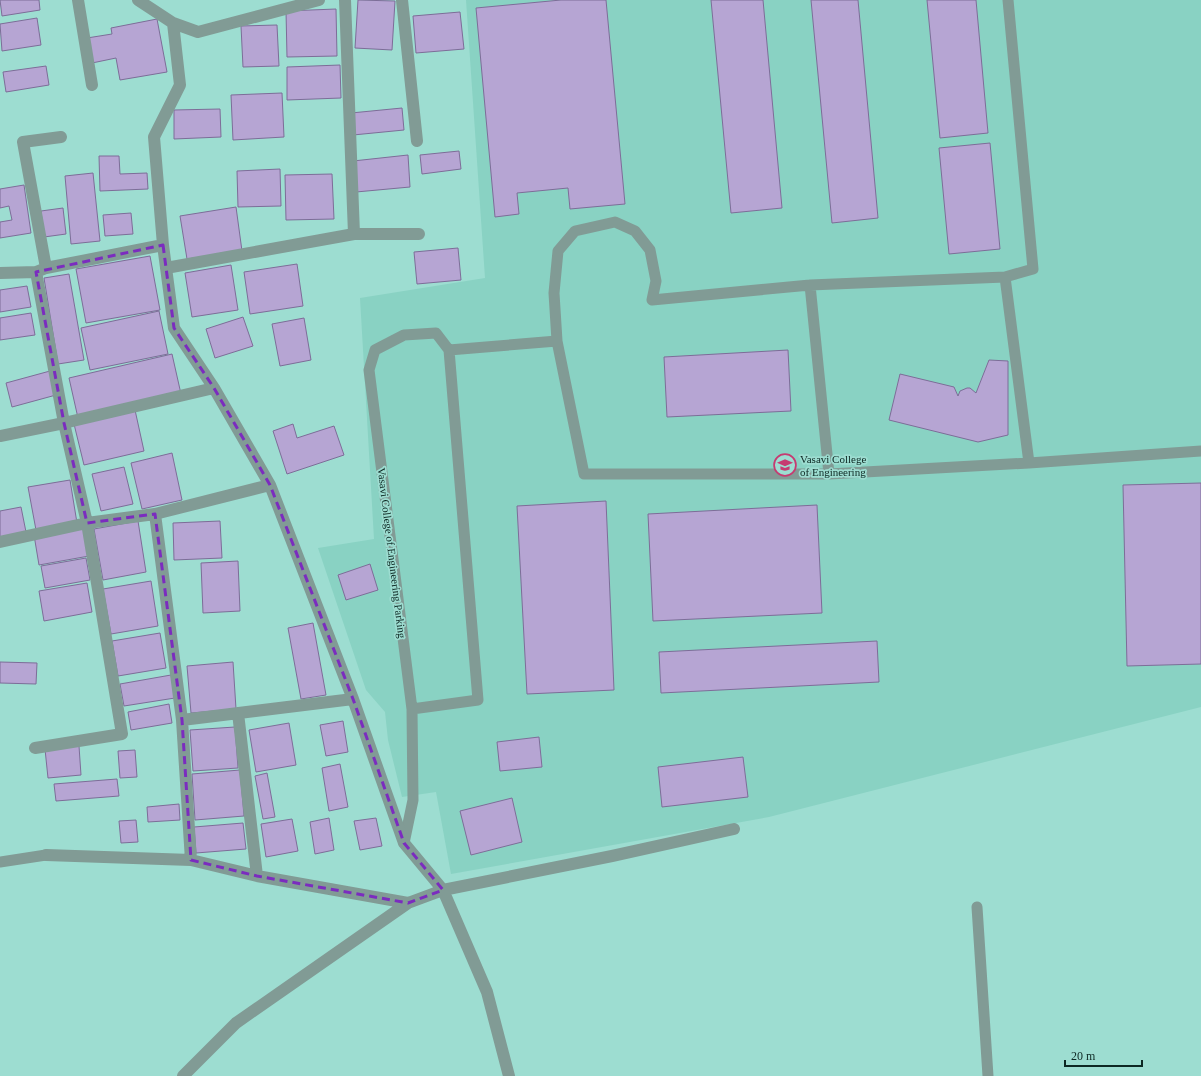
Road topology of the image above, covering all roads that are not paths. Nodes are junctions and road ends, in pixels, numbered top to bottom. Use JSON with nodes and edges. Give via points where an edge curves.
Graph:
{"nodes":[{"id":1,"x":78,"y":0,"type":"edge"},
{"id":2,"x":138,"y":0,"type":"edge"},
{"id":3,"x":313,"y":0,"type":"edge"},
{"id":4,"x":346,"y":0,"type":"edge"},
{"id":5,"x":402,"y":0,"type":"edge"},
{"id":6,"x":1008,"y":0,"type":"edge"},
{"id":7,"x":173,"y":23,"type":"junction"},
{"id":8,"x":92,"y":85,"type":"dead end"},
{"id":9,"x":61,"y":137,"type":"dead end"},
{"id":10,"x":417,"y":141,"type":"dead end"},
{"id":11,"x":354,"y":234,"type":"junction"},
{"id":12,"x":419,"y":234,"type":"dead end"},
{"id":13,"x":163,"y":245,"type":"junction"},
{"id":14,"x":166,"y":268,"type":"junction"},
{"id":15,"x":41,"y":270,"type":"junction"},
{"id":16,"x":0,"y":273,"type":"edge"},
{"id":17,"x":1005,"y":277,"type":"junction"},
{"id":18,"x":810,"y":285,"type":"junction"},
{"id":19,"x":557,"y":341,"type":"junction"},
{"id":20,"x":450,"y":350,"type":"junction"},
{"id":21,"x":214,"y":388,"type":"junction"},
{"id":22,"x":64,"y":423,"type":"junction"},
{"id":23,"x":0,"y":436,"type":"edge"},
{"id":24,"x":1201,"y":451,"type":"edge"},
{"id":25,"x":1029,"y":463,"type":"junction"},
{"id":26,"x":830,"y":474,"type":"junction"},
{"id":27,"x":270,"y":485,"type":"junction"},
{"id":28,"x":155,"y":514,"type":"junction"},
{"id":29,"x":87,"y":523,"type":"junction"},
{"id":30,"x":0,"y":542,"type":"edge"},
{"id":31,"x":353,"y":699,"type":"junction"},
{"id":32,"x":412,"y":709,"type":"junction"},
{"id":33,"x":238,"y":713,"type":"junction"},
{"id":34,"x":182,"y":720,"type":"junction"},
{"id":35,"x":35,"y":748,"type":"dead end"},
{"id":36,"x":734,"y":829,"type":"dead end"},
{"id":37,"x":404,"y":843,"type":"junction"},
{"id":38,"x":46,"y":855,"type":"joint"},
{"id":39,"x":191,"y":860,"type":"junction"},
{"id":40,"x":0,"y":862,"type":"edge"},
{"id":41,"x":257,"y":876,"type":"junction"},
{"id":42,"x":443,"y":890,"type":"junction"},
{"id":43,"x":408,"y":903,"type":"junction"},
{"id":44,"x":977,"y":907,"type":"dead end"},
{"id":45,"x":183,"y":1076,"type":"edge"},
{"id":46,"x":509,"y":1076,"type":"edge"},
{"id":47,"x":988,"y":1076,"type":"edge"}],
"edges":[{"from":1,"to":8,"type":"street"},
{"from":2,"to":7,"type":"street"},
{"from":3,"to":7,"type":"street","via":[[198,32]]},
{"from":4,"to":11,"type":"street"},
{"from":5,"to":10,"type":"street"},
{"from":6,"to":17,"type":"lane","via":[[1033,269]]},
{"from":7,"to":13,"type":"street","via":[[180,85],[154,137]]},
{"from":9,"to":15,"type":"street","via":[[23,142]]},
{"from":11,"to":12,"type":"street"},
{"from":11,"to":14,"type":"street"},
{"from":13,"to":14,"type":"street"},
{"from":13,"to":15,"type":"street"},
{"from":14,"to":21,"type":"street","via":[[174,328]]},
{"from":15,"to":16,"type":"street"},
{"from":15,"to":22,"type":"street"},
{"from":17,"to":18,"type":"lane"},
{"from":17,"to":25,"type":"lane"},
{"from":18,"to":19,"type":"lane","via":[[652,300],[656,281],[650,250],[635,231],[615,222],[575,231],[558,251],[554,293]]},
{"from":18,"to":26,"type":"lane"},
{"from":19,"to":20,"type":"lane"},
{"from":19,"to":26,"type":"lane","via":[[584,474]]},
{"from":20,"to":32,"type":"lane","via":[[478,700]]},
{"from":20,"to":32,"type":"lane","name":"Vasavi College of Engineering Parking","via":[[436,333],[404,335],[375,350],[369,370]]},
{"from":21,"to":22,"type":"street"},
{"from":21,"to":27,"type":"street"},
{"from":22,"to":23,"type":"street"},
{"from":22,"to":29,"type":"street"},
{"from":24,"to":25,"type":"lane"},
{"from":25,"to":26,"type":"lane"},
{"from":27,"to":28,"type":"street"},
{"from":27,"to":31,"type":"street"},
{"from":28,"to":29,"type":"street"},
{"from":28,"to":34,"type":"street"},
{"from":29,"to":30,"type":"street"},
{"from":29,"to":35,"type":"street","via":[[122,734]]},
{"from":31,"to":33,"type":"street"},
{"from":31,"to":37,"type":"street"},
{"from":32,"to":37,"type":"lane","name":"Vasavi College of Engineering Parking","via":[[413,800]]},
{"from":33,"to":34,"type":"street"},
{"from":33,"to":41,"type":"street"},
{"from":34,"to":39,"type":"street"},
{"from":36,"to":42,"type":"street"},
{"from":37,"to":42,"type":"street"},
{"from":38,"to":39,"type":"street"},
{"from":38,"to":40,"type":"lane"},
{"from":39,"to":41,"type":"street"},
{"from":41,"to":43,"type":"street"},
{"from":42,"to":43,"type":"street"},
{"from":42,"to":46,"type":"street","via":[[487,992]]},
{"from":43,"to":45,"type":"street","via":[[236,1023]]},
{"from":44,"to":47,"type":"lane"}]}
